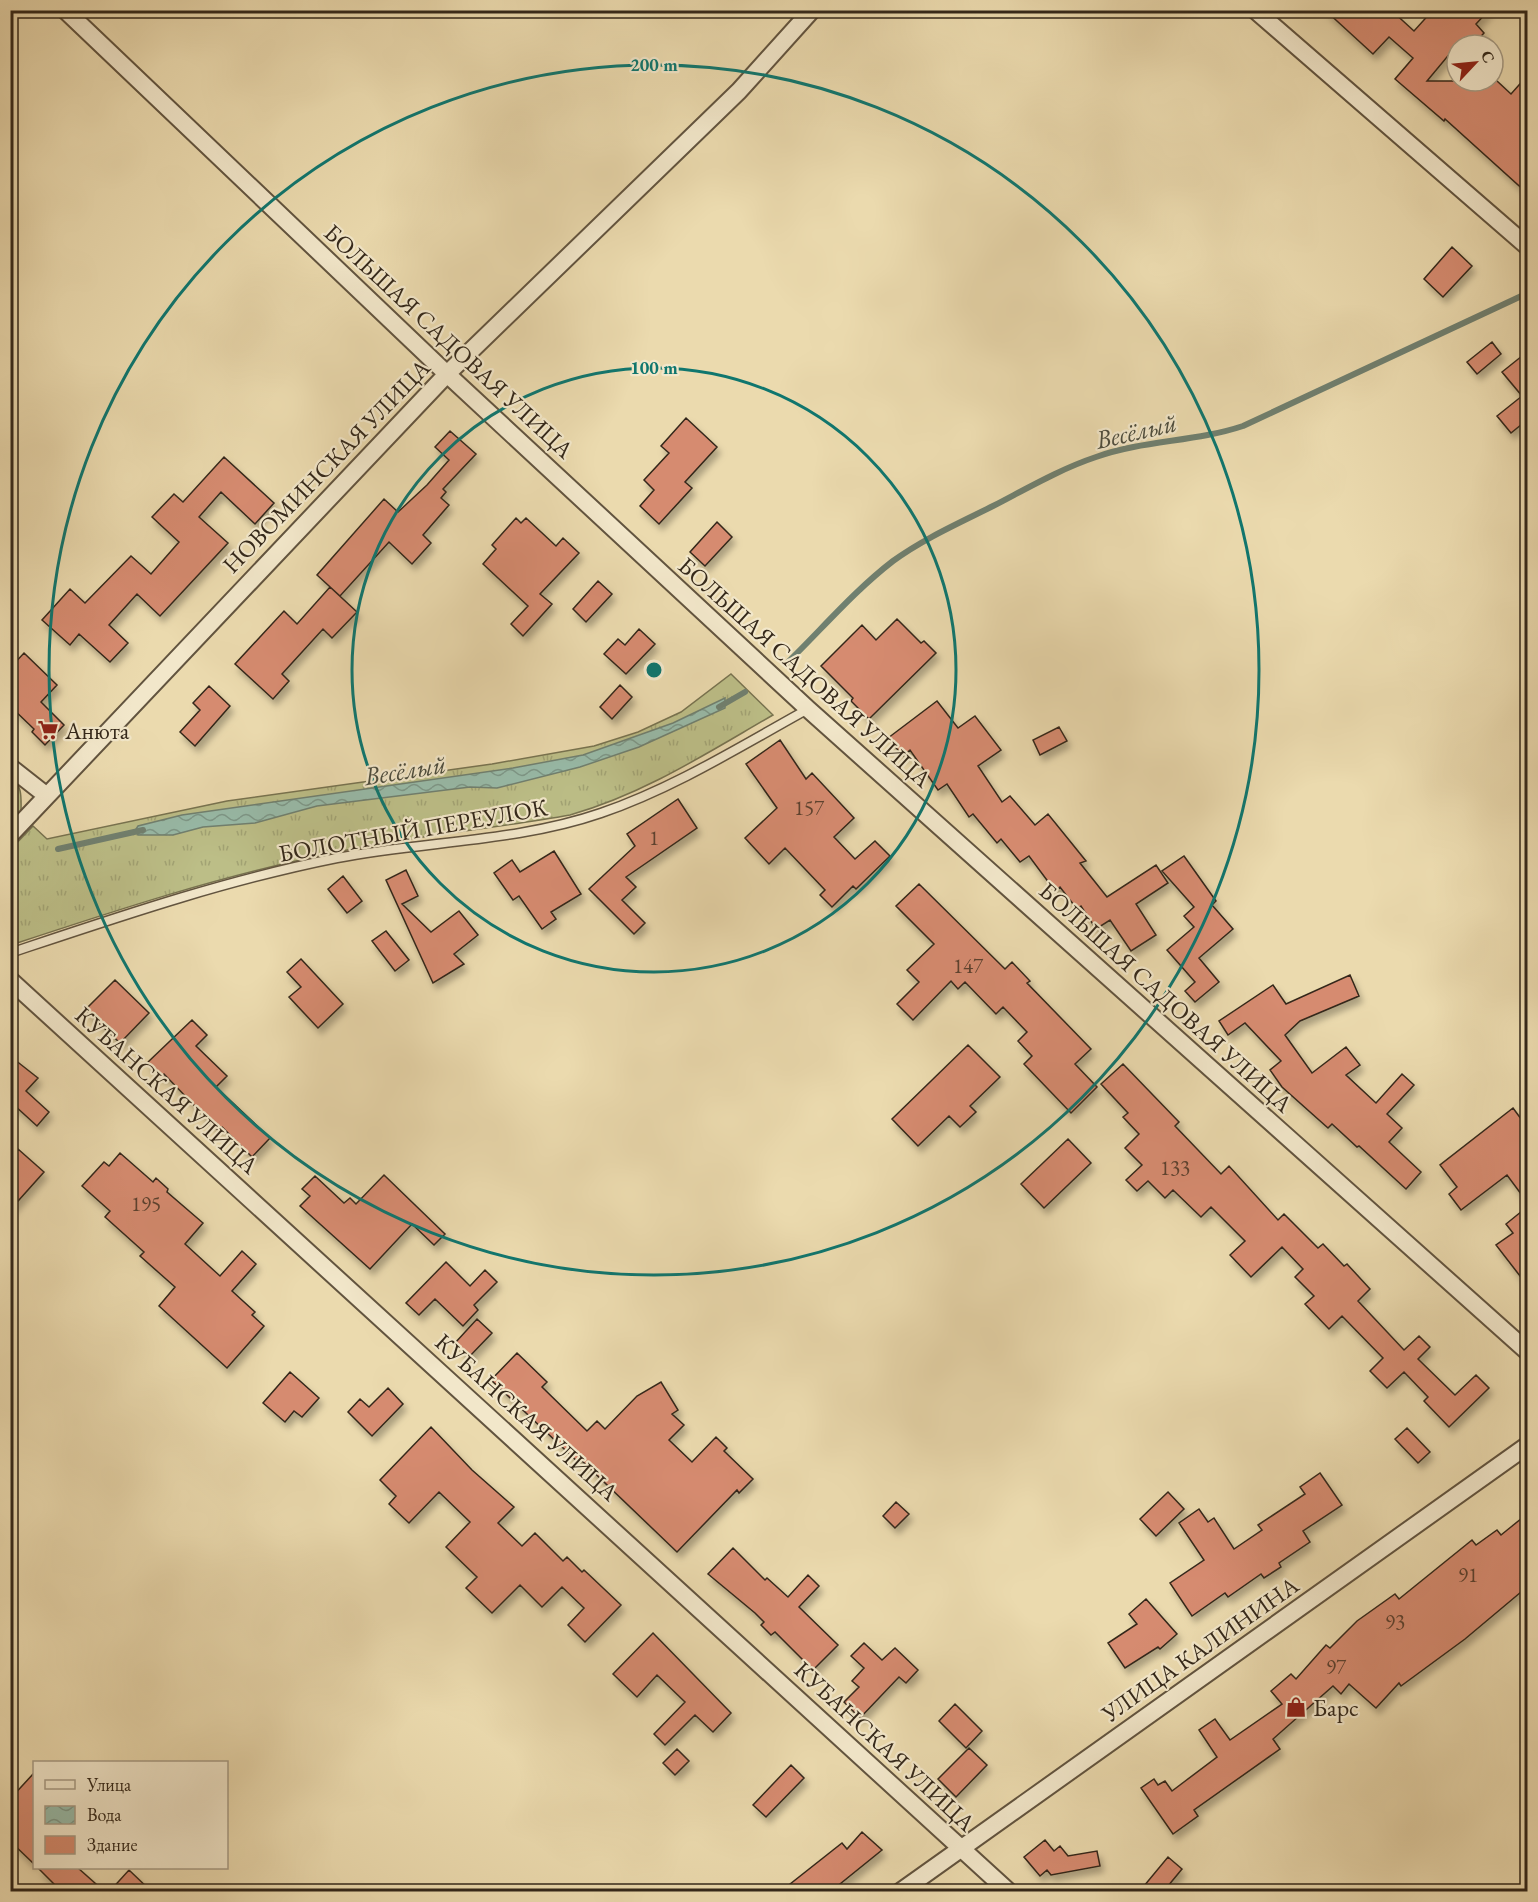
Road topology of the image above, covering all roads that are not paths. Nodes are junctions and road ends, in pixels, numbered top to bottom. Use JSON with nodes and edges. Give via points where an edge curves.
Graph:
{"nodes":[{"id":1,"x":65,"y":10,"type":"edge"},
{"id":2,"x":812,"y":10,"type":"edge"},
{"id":3,"x":1255,"y":10,"type":"edge"},
{"id":4,"x":1527,"y":247,"type":"edge"},
{"id":5,"x":447,"y":374,"type":"junction"},
{"id":6,"x":808,"y":709,"type":"junction"},
{"id":7,"x":10,"y":767,"type":"edge"},
{"id":8,"x":46,"y":796,"type":"junction"},
{"id":9,"x":10,"y":836,"type":"edge"},
{"id":10,"x":10,"y":953,"type":"edge"},
{"id":11,"x":10,"y":980,"type":"edge"},
{"id":12,"x":1527,"y":1352,"type":"edge"},
{"id":13,"x":1527,"y":1445,"type":"edge"},
{"id":14,"x":960,"y":1849,"type":"junction"},
{"id":15,"x":900,"y":1892,"type":"edge"},
{"id":16,"x":1010,"y":1892,"type":"edge"}],
"edges":[{"from":1,"to":5,"type":"street","name":"БОЛЬШАЯ САДОВАЯ УЛИЦА"},
{"from":2,"to":5,"type":"street","name":"НОВОМИНСКАЯ УЛИЦА","via":[[739,91]]},
{"from":3,"to":4,"type":"street"},
{"from":5,"to":6,"type":"street","name":"БОЛЬШАЯ САДОВАЯ УЛИЦА"},
{"from":5,"to":8,"type":"street","name":"НОВОМИНСКАЯ УЛИЦА"},
{"from":6,"to":10,"type":"lane","name":"БОЛОТНЫЙ ПЕРЕУЛОК","via":[[633,802],[578,821],[339,858],[169,901]]},
{"from":6,"to":12,"type":"street","name":"БОЛЬШАЯ САДОВАЯ УЛИЦА"},
{"from":7,"to":8,"type":"street"},
{"from":8,"to":9,"type":"street","name":"НОВОМИНСКАЯ УЛИЦА"},
{"from":11,"to":14,"type":"street","name":"КУБАНСКАЯ УЛИЦА"},
{"from":13,"to":14,"type":"street","name":"УЛИЦА КАЛИНИНА"},
{"from":14,"to":15,"type":"street","name":"УЛИЦА КАЛИНИНА"},
{"from":14,"to":16,"type":"street","name":"КУБАНСКАЯ УЛИЦА"}]}
